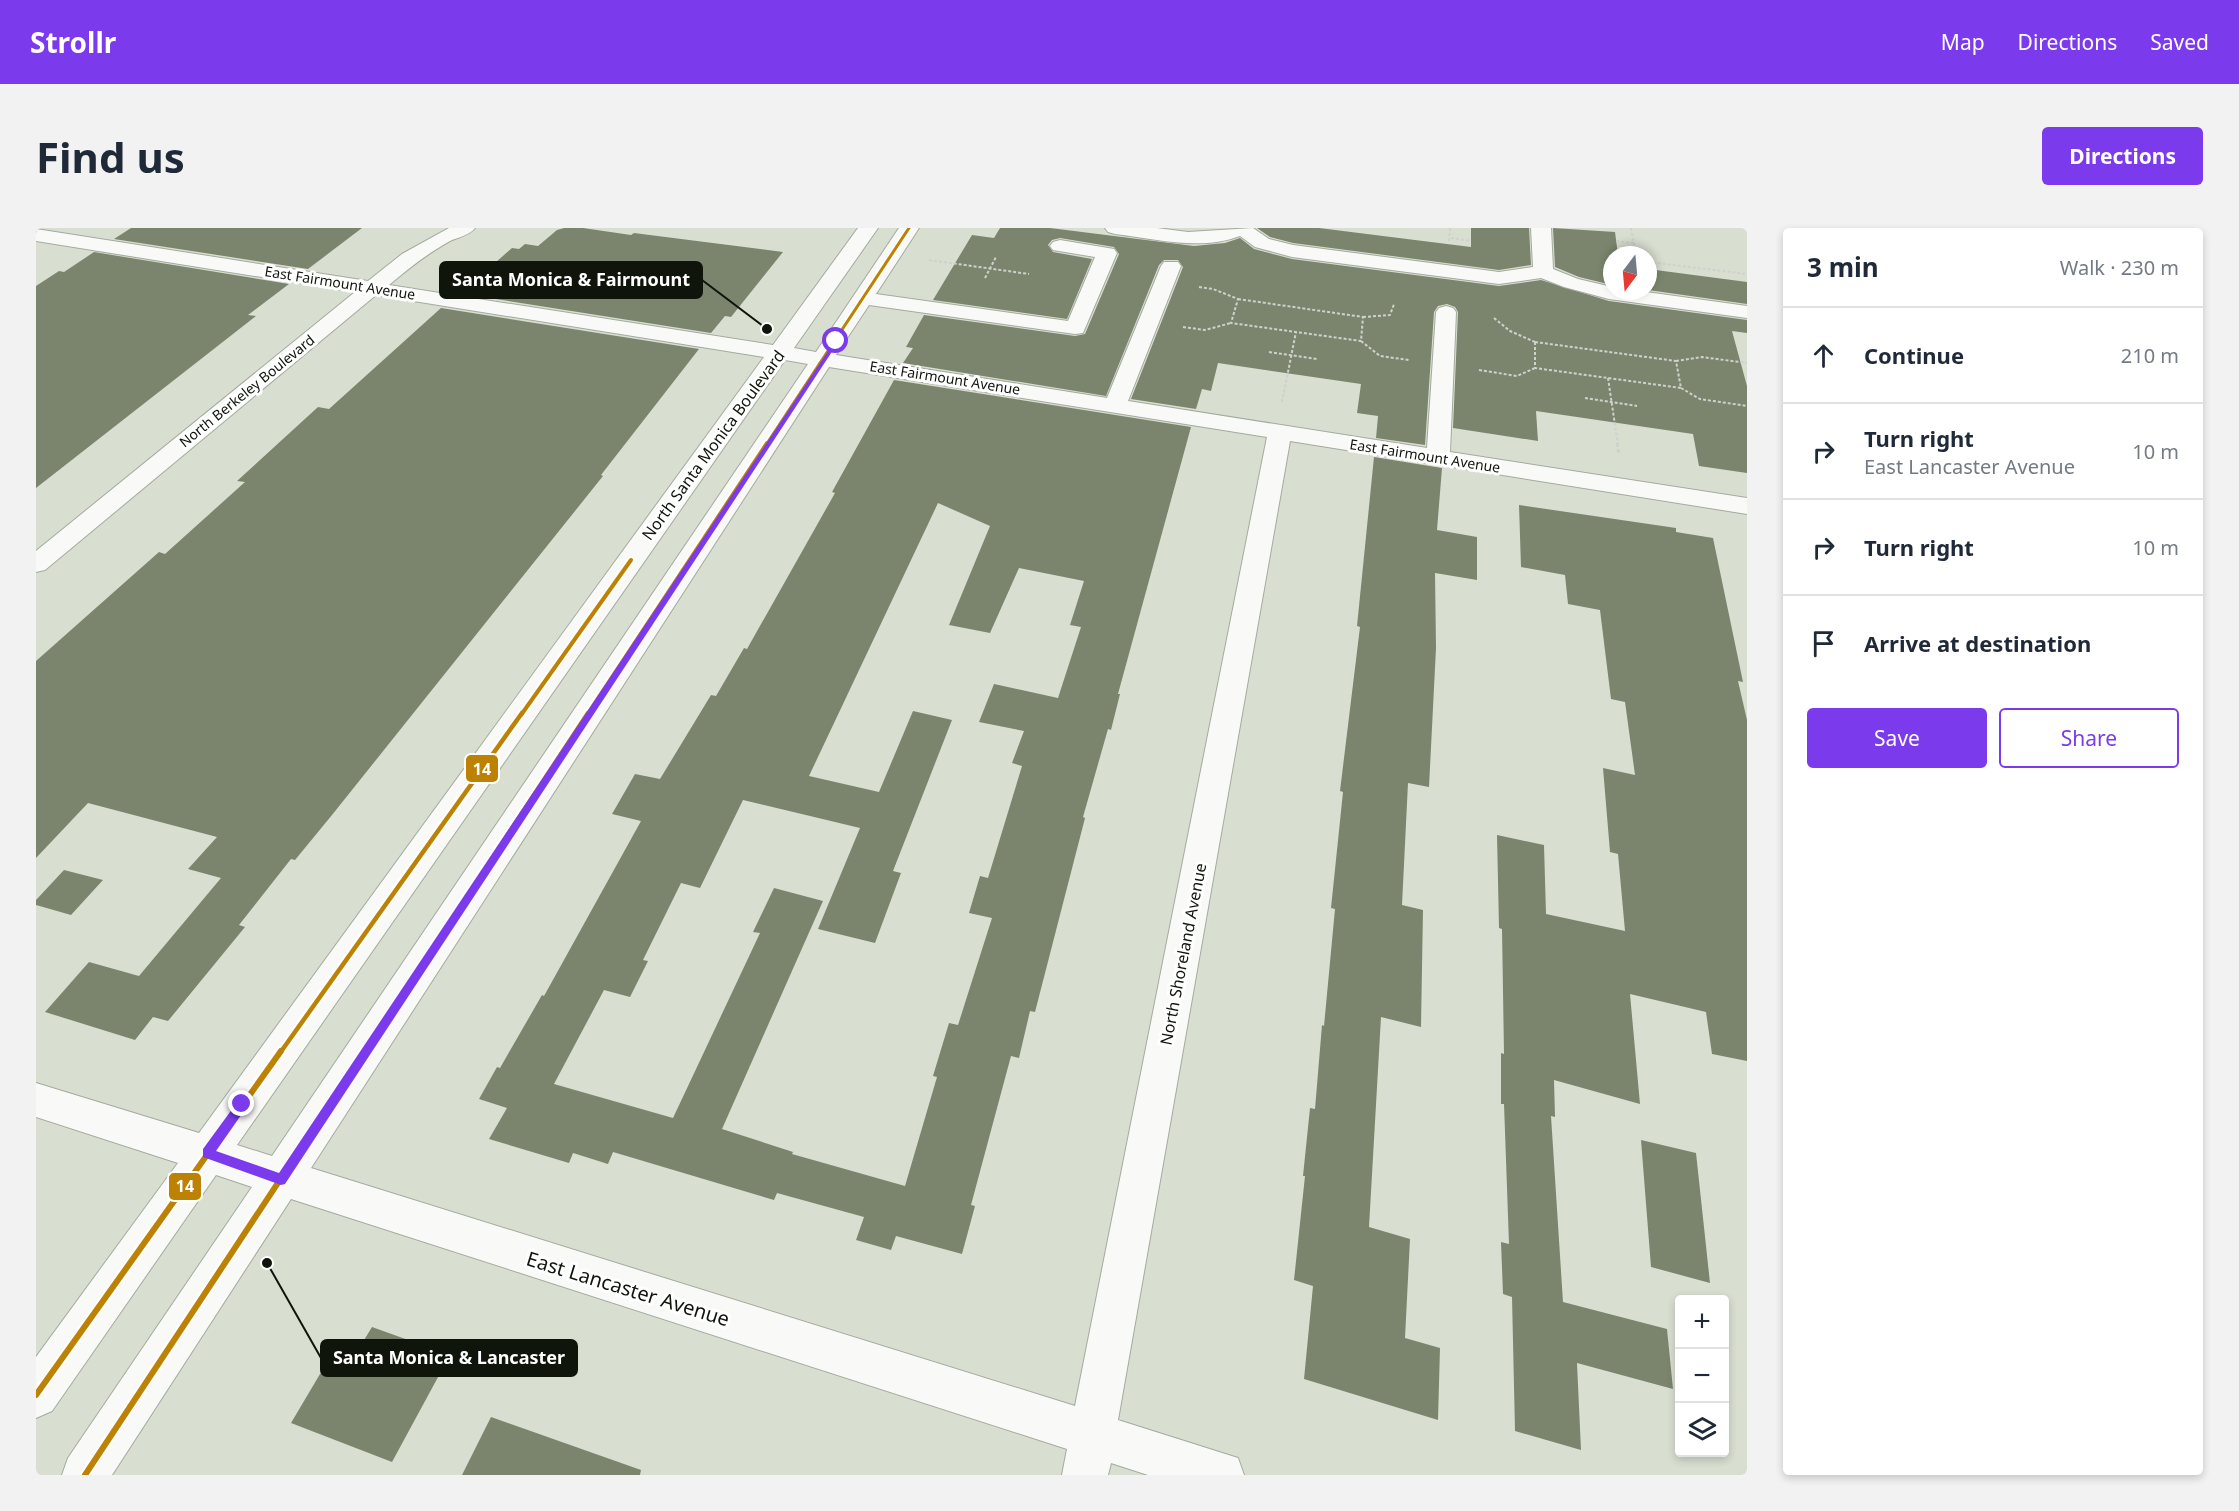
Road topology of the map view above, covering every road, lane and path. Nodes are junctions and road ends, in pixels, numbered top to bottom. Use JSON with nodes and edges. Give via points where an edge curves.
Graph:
{"nodes":[{"id":1,"x":48,"y":228,"type":"edge"},
{"id":2,"x":465,"y":228,"type":"edge"},
{"id":3,"x":868,"y":228,"type":"edge"},
{"id":4,"x":1115,"y":228,"type":"edge"},
{"id":5,"x":1450,"y":228,"type":"edge"},
{"id":6,"x":1541,"y":228,"type":"edge"},
{"id":7,"x":1631,"y":228,"type":"edge"},
{"id":8,"x":1242,"y":229,"type":"edge"},
{"id":9,"x":36,"y":235,"type":"edge"},
{"id":10,"x":1616,"y":241,"type":"dead end"},
{"id":11,"x":914,"y":243,"type":"edge"},
{"id":12,"x":1634,"y":243,"type":"junction"},
{"id":13,"x":1449,"y":244,"type":"dead end"},
{"id":14,"x":1060,"y":246,"type":"dead end"},
{"id":15,"x":1634,"y":246,"type":"edge"},
{"id":16,"x":996,"y":257,"type":"dead end"},
{"id":17,"x":1657,"y":263,"type":"edge"},
{"id":18,"x":990,"y":268,"type":"junction"},
{"id":19,"x":1543,"y":272,"type":"junction"},
{"id":20,"x":1029,"y":274,"type":"dead end"},
{"id":21,"x":1167,"y":274,"type":"joint"},
{"id":22,"x":1747,"y":274,"type":"edge"},
{"id":23,"x":985,"y":278,"type":"dead end"},
{"id":24,"x":373,"y":288,"type":"junction"},
{"id":25,"x":864,"y":298,"type":"junction"},
{"id":26,"x":1238,"y":299,"type":"junction"},
{"id":27,"x":1394,"y":304,"type":"dead end"},
{"id":28,"x":1446,"y":312,"type":"dead end"},
{"id":29,"x":1747,"y":312,"type":"edge"},
{"id":30,"x":1363,"y":317,"type":"junction"},
{"id":31,"x":1494,"y":318,"type":"dead end"},
{"id":32,"x":1148,"y":322,"type":"junction"},
{"id":33,"x":1232,"y":323,"type":"junction"},
{"id":34,"x":1296,"y":332,"type":"junction"},
{"id":35,"x":1361,"y":341,"type":"junction"},
{"id":36,"x":1535,"y":342,"type":"junction"},
{"id":37,"x":780,"y":352,"type":"junction"},
{"id":38,"x":1269,"y":352,"type":"dead end"},
{"id":39,"x":1291,"y":355,"type":"junction"},
{"id":40,"x":825,"y":359,"type":"junction"},
{"id":41,"x":1317,"y":359,"type":"dead end"},
{"id":42,"x":1676,"y":361,"type":"junction"},
{"id":43,"x":1747,"y":363,"type":"edge"},
{"id":44,"x":1443,"y":365,"type":"junction"},
{"id":45,"x":1535,"y":368,"type":"junction"},
{"id":46,"x":1608,"y":378,"type":"junction"},
{"id":47,"x":1681,"y":388,"type":"junction"},
{"id":48,"x":1585,"y":398,"type":"dead end"},
{"id":49,"x":1612,"y":402,"type":"junction"},
{"id":50,"x":1115,"y":406,"type":"junction"},
{"id":51,"x":1637,"y":406,"type":"dead end"},
{"id":52,"x":1747,"y":406,"type":"edge"},
{"id":53,"x":1280,"y":422,"type":"junction"},
{"id":54,"x":1438,"y":458,"type":"junction"},
{"id":55,"x":1620,"y":463,"type":"dead end"},
{"id":56,"x":1747,"y":506,"type":"edge"},
{"id":57,"x":36,"y":564,"type":"edge"},
{"id":58,"x":36,"y":1100,"type":"edge"},
{"id":59,"x":207,"y":1153,"type":"junction"},
{"id":60,"x":281,"y":1180,"type":"junction"},
{"id":61,"x":36,"y":1395,"type":"edge"},
{"id":62,"x":1089,"y":1455,"type":"edge"},
{"id":63,"x":85,"y":1475,"type":"edge"},
{"id":64,"x":1221,"y":1475,"type":"edge"}],
"edges":[{"from":1,"to":9,"type":"street"},
{"from":2,"to":24,"type":"street","name":"North Berkeley Boulevard","via":[[409,258]]},
{"from":3,"to":37,"type":"street","name":"North Santa Monica Boulevard"},
{"from":4,"to":8,"type":"street","via":[[1188,238],[1220,237]]},
{"from":5,"to":13,"type":"path"},
{"from":6,"to":19,"type":"street"},
{"from":7,"to":12,"type":"path"},
{"from":8,"to":19,"type":"street","via":[[1262,243],[1292,251],[1499,278]]},
{"from":9,"to":24,"type":"street","name":"East Fairmount Avenue"},
{"from":10,"to":12,"type":"path"},
{"from":11,"to":18,"type":"path"},
{"from":11,"to":25,"type":"street"},
{"from":12,"to":15,"type":"path"},
{"from":14,"to":25,"type":"street","via":[[1107,253],[1075,328]]},
{"from":16,"to":18,"type":"path"},
{"from":17,"to":22,"type":"path"},
{"from":18,"to":20,"type":"path"},
{"from":18,"to":23,"type":"path"},
{"from":19,"to":29,"type":"street","via":[[1609,293]]},
{"from":21,"to":26,"type":"path"},
{"from":21,"to":32,"type":"street"},
{"from":24,"to":37,"type":"street","name":"East Fairmount Avenue"},
{"from":24,"to":57,"type":"street","name":"North Berkeley Boulevard"},
{"from":25,"to":40,"type":"street"},
{"from":26,"to":30,"type":"path"},
{"from":26,"to":33,"type":"path"},
{"from":27,"to":30,"type":"path","via":[[1390,315]]},
{"from":28,"to":44,"type":"street"},
{"from":30,"to":35,"type":"path"},
{"from":31,"to":36,"type":"path","via":[[1510,331]]},
{"from":32,"to":33,"type":"path","via":[[1206,330]]},
{"from":32,"to":50,"type":"street"},
{"from":33,"to":34,"type":"path"},
{"from":34,"to":35,"type":"path"},
{"from":34,"to":39,"type":"path"},
{"from":35,"to":44,"type":"path","via":[[1380,356]]},
{"from":36,"to":42,"type":"path"},
{"from":36,"to":45,"type":"path"},
{"from":37,"to":40,"type":"street","name":"East Fairmount Avenue"},
{"from":37,"to":59,"type":"street","name":"North Santa Monica Boulevard"},
{"from":38,"to":39,"type":"path"},
{"from":39,"to":41,"type":"path"},
{"from":39,"to":53,"type":"path"},
{"from":40,"to":50,"type":"street","name":"East Fairmount Avenue"},
{"from":40,"to":60,"type":"street"},
{"from":42,"to":43,"type":"path","via":[[1702,357]]},
{"from":42,"to":47,"type":"path"},
{"from":44,"to":45,"type":"path","via":[[1517,376]]},
{"from":44,"to":54,"type":"street"},
{"from":45,"to":46,"type":"path"},
{"from":46,"to":47,"type":"path"},
{"from":46,"to":49,"type":"path"},
{"from":47,"to":52,"type":"path","via":[[1700,399]]},
{"from":48,"to":49,"type":"path"},
{"from":49,"to":51,"type":"path"},
{"from":49,"to":55,"type":"path"},
{"from":50,"to":53,"type":"street","name":"East Fairmount Avenue"},
{"from":53,"to":54,"type":"street","name":"East Fairmount Avenue"},
{"from":53,"to":62,"type":"street","name":"North Shoreland Avenue"},
{"from":54,"to":56,"type":"street","name":"East Fairmount Avenue"},
{"from":58,"to":59,"type":"street","name":"East Lancaster Avenue"},
{"from":59,"to":60,"type":"street","name":"East Lancaster Avenue"},
{"from":59,"to":61,"type":"street","name":"North Santa Monica Boulevard"},
{"from":60,"to":62,"type":"street","name":"East Lancaster Avenue"},
{"from":60,"to":63,"type":"street"},
{"from":62,"to":64,"type":"street","name":"East Lancaster Avenue"}]}
